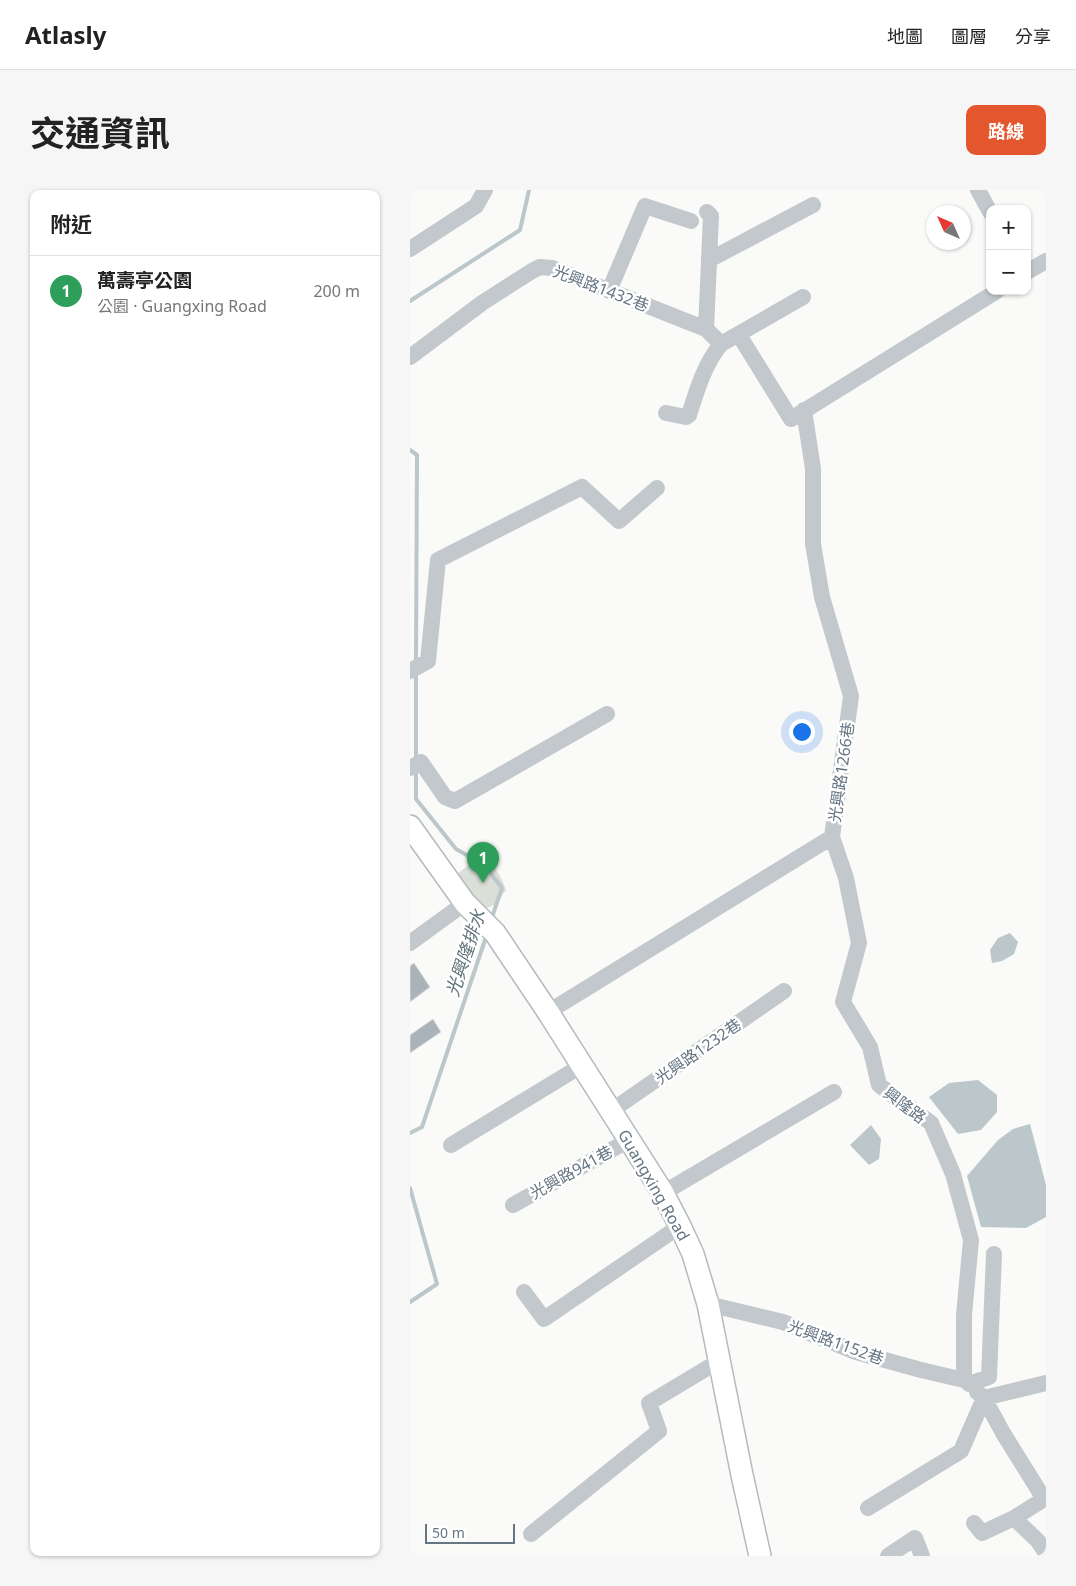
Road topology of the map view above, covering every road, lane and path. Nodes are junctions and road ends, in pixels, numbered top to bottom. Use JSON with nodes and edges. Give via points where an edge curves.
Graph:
{"nodes":[{"id":1,"x":485,"y":190,"type":"edge"},
{"id":2,"x":978,"y":190,"type":"edge"},
{"id":3,"x":813,"y":205,"type":"dead end"},
{"id":4,"x":986,"y":205,"type":"edge"},
{"id":5,"x":707,"y":212,"type":"dead end"},
{"id":6,"x":691,"y":221,"type":"dead end"},
{"id":7,"x":410,"y":249,"type":"edge"},
{"id":8,"x":708,"y":260,"type":"junction"},
{"id":9,"x":1046,"y":261,"type":"edge"},
{"id":10,"x":1031,"y":270,"type":"edge"},
{"id":11,"x":609,"y":291,"type":"junction"},
{"id":12,"x":990,"y":295,"type":"edge"},
{"id":13,"x":803,"y":297,"type":"dead end"},
{"id":14,"x":706,"y":329,"type":"junction"},
{"id":15,"x":739,"y":335,"type":"junction"},
{"id":16,"x":721,"y":344,"type":"junction"},
{"id":17,"x":410,"y":357,"type":"edge"},
{"id":18,"x":804,"y":410,"type":"junction"},
{"id":19,"x":666,"y":413,"type":"dead end"},
{"id":20,"x":657,"y":488,"type":"dead end"},
{"id":21,"x":417,"y":667,"type":"edge"},
{"id":22,"x":608,"y":714,"type":"dead end"},
{"id":23,"x":415,"y":765,"type":"edge"},
{"id":24,"x":410,"y":826,"type":"edge"},
{"id":25,"x":832,"y":837,"type":"junction"},
{"id":26,"x":472,"y":908,"type":"junction"},
{"id":27,"x":410,"y":943,"type":"edge"},
{"id":28,"x":784,"y":991,"type":"dead end"},
{"id":29,"x":548,"y":1012,"type":"junction"},
{"id":30,"x":582,"y":1066,"type":"junction"},
{"id":31,"x":834,"y":1092,"type":"dead end"},
{"id":32,"x":611,"y":1111,"type":"junction"},
{"id":33,"x":629,"y":1140,"type":"junction"},
{"id":34,"x":451,"y":1144,"type":"dead end"},
{"id":35,"x":663,"y":1193,"type":"junction"},
{"id":36,"x":514,"y":1205,"type":"dead end"},
{"id":37,"x":680,"y":1226,"type":"junction"},
{"id":38,"x":994,"y":1254,"type":"dead end"},
{"id":39,"x":524,"y":1292,"type":"dead end"},
{"id":40,"x":708,"y":1304,"type":"junction"},
{"id":41,"x":719,"y":1361,"type":"junction"},
{"id":42,"x":966,"y":1382,"type":"junction"},
{"id":43,"x":1046,"y":1384,"type":"edge"},
{"id":44,"x":984,"y":1398,"type":"junction"},
{"id":45,"x":1045,"y":1498,"type":"edge"},
{"id":46,"x":868,"y":1508,"type":"dead end"},
{"id":47,"x":1014,"y":1518,"type":"junction"},
{"id":48,"x":974,"y":1523,"type":"dead end"},
{"id":49,"x":532,"y":1534,"type":"dead end"},
{"id":50,"x":1046,"y":1553,"type":"edge"},
{"id":51,"x":760,"y":1556,"type":"edge"},
{"id":52,"x":888,"y":1556,"type":"edge"},
{"id":53,"x":922,"y":1556,"type":"edge"}],
"edges":[{"from":1,"to":7,"type":"lane","via":[[476,206]]},
{"from":2,"to":4,"type":"lane"},
{"from":3,"to":8,"type":"lane"},
{"from":5,"to":8,"type":"lane","via":[[710,216]]},
{"from":6,"to":11,"type":"lane","via":[[645,206]]},
{"from":8,"to":14,"type":"lane"},
{"from":9,"to":10,"type":"lane"},
{"from":11,"to":14,"type":"lane","name":"光興路1432巷"},
{"from":11,"to":17,"type":"lane","name":"光興路1432巷","via":[[552,268],[540,267],[482,303]]},
{"from":12,"to":18,"type":"lane"},
{"from":13,"to":15,"type":"lane"},
{"from":14,"to":16,"type":"lane","name":"光興路1432巷"},
{"from":15,"to":16,"type":"lane"},
{"from":15,"to":18,"type":"lane","via":[[790,419]]},
{"from":16,"to":19,"type":"lane","via":[[703,374],[689,415],[682,418]]},
{"from":18,"to":25,"type":"lane","name":"光興路1266巷","via":[[813,469],[815,553],[822,597],[851,696]]},
{"from":20,"to":21,"type":"lane","via":[[619,521],[582,487],[438,560],[428,661]]},
{"from":22,"to":23,"type":"lane","via":[[455,801],[445,798]]},
{"from":24,"to":26,"type":"main road"},
{"from":25,"to":29,"type":"lane","name":"光興路1266巷"},
{"from":25,"to":42,"type":"lane","name":"興隆路","via":[[846,878],[859,943],[843,1002],[870,1047],[879,1085],[931,1123],[953,1174],[971,1240],[964,1315]]},
{"from":26,"to":27,"type":"lane"},
{"from":26,"to":29,"type":"main road","name":"Guangxing Road","via":[[495,933]]},
{"from":28,"to":32,"type":"lane","name":"光興路1232巷"},
{"from":29,"to":30,"type":"main road","name":"Guangxing Road"},
{"from":30,"to":32,"type":"main road","name":"Guangxing Road"},
{"from":30,"to":34,"type":"lane"},
{"from":31,"to":35,"type":"lane"},
{"from":32,"to":33,"type":"main road","name":"Guangxing Road"},
{"from":33,"to":35,"type":"main road","name":"Guangxing Road"},
{"from":33,"to":36,"type":"lane","name":"光興路941巷"},
{"from":35,"to":37,"type":"main road","name":"Guangxing Road"},
{"from":37,"to":39,"type":"lane","via":[[544,1319]]},
{"from":37,"to":40,"type":"main road","name":"Guangxing Road","via":[[693,1254]]},
{"from":38,"to":42,"type":"lane","via":[[989,1376]]},
{"from":40,"to":41,"type":"main road","name":"Guangxing Road"},
{"from":40,"to":42,"type":"lane","name":"光興路1152巷","via":[[783,1322],[856,1352]]},
{"from":41,"to":49,"type":"lane","via":[[650,1403],[659,1431]]},
{"from":41,"to":51,"type":"main road","name":"Guangxing Road"},
{"from":42,"to":44,"type":"lane"},
{"from":43,"to":44,"type":"lane"},
{"from":44,"to":45,"type":"lane"},
{"from":44,"to":46,"type":"lane","via":[[961,1451]]},
{"from":45,"to":47,"type":"lane"},
{"from":47,"to":48,"type":"lane","via":[[982,1533]]},
{"from":47,"to":50,"type":"lane"},
{"from":52,"to":53,"type":"lane","via":[[915,1538]]}]}
